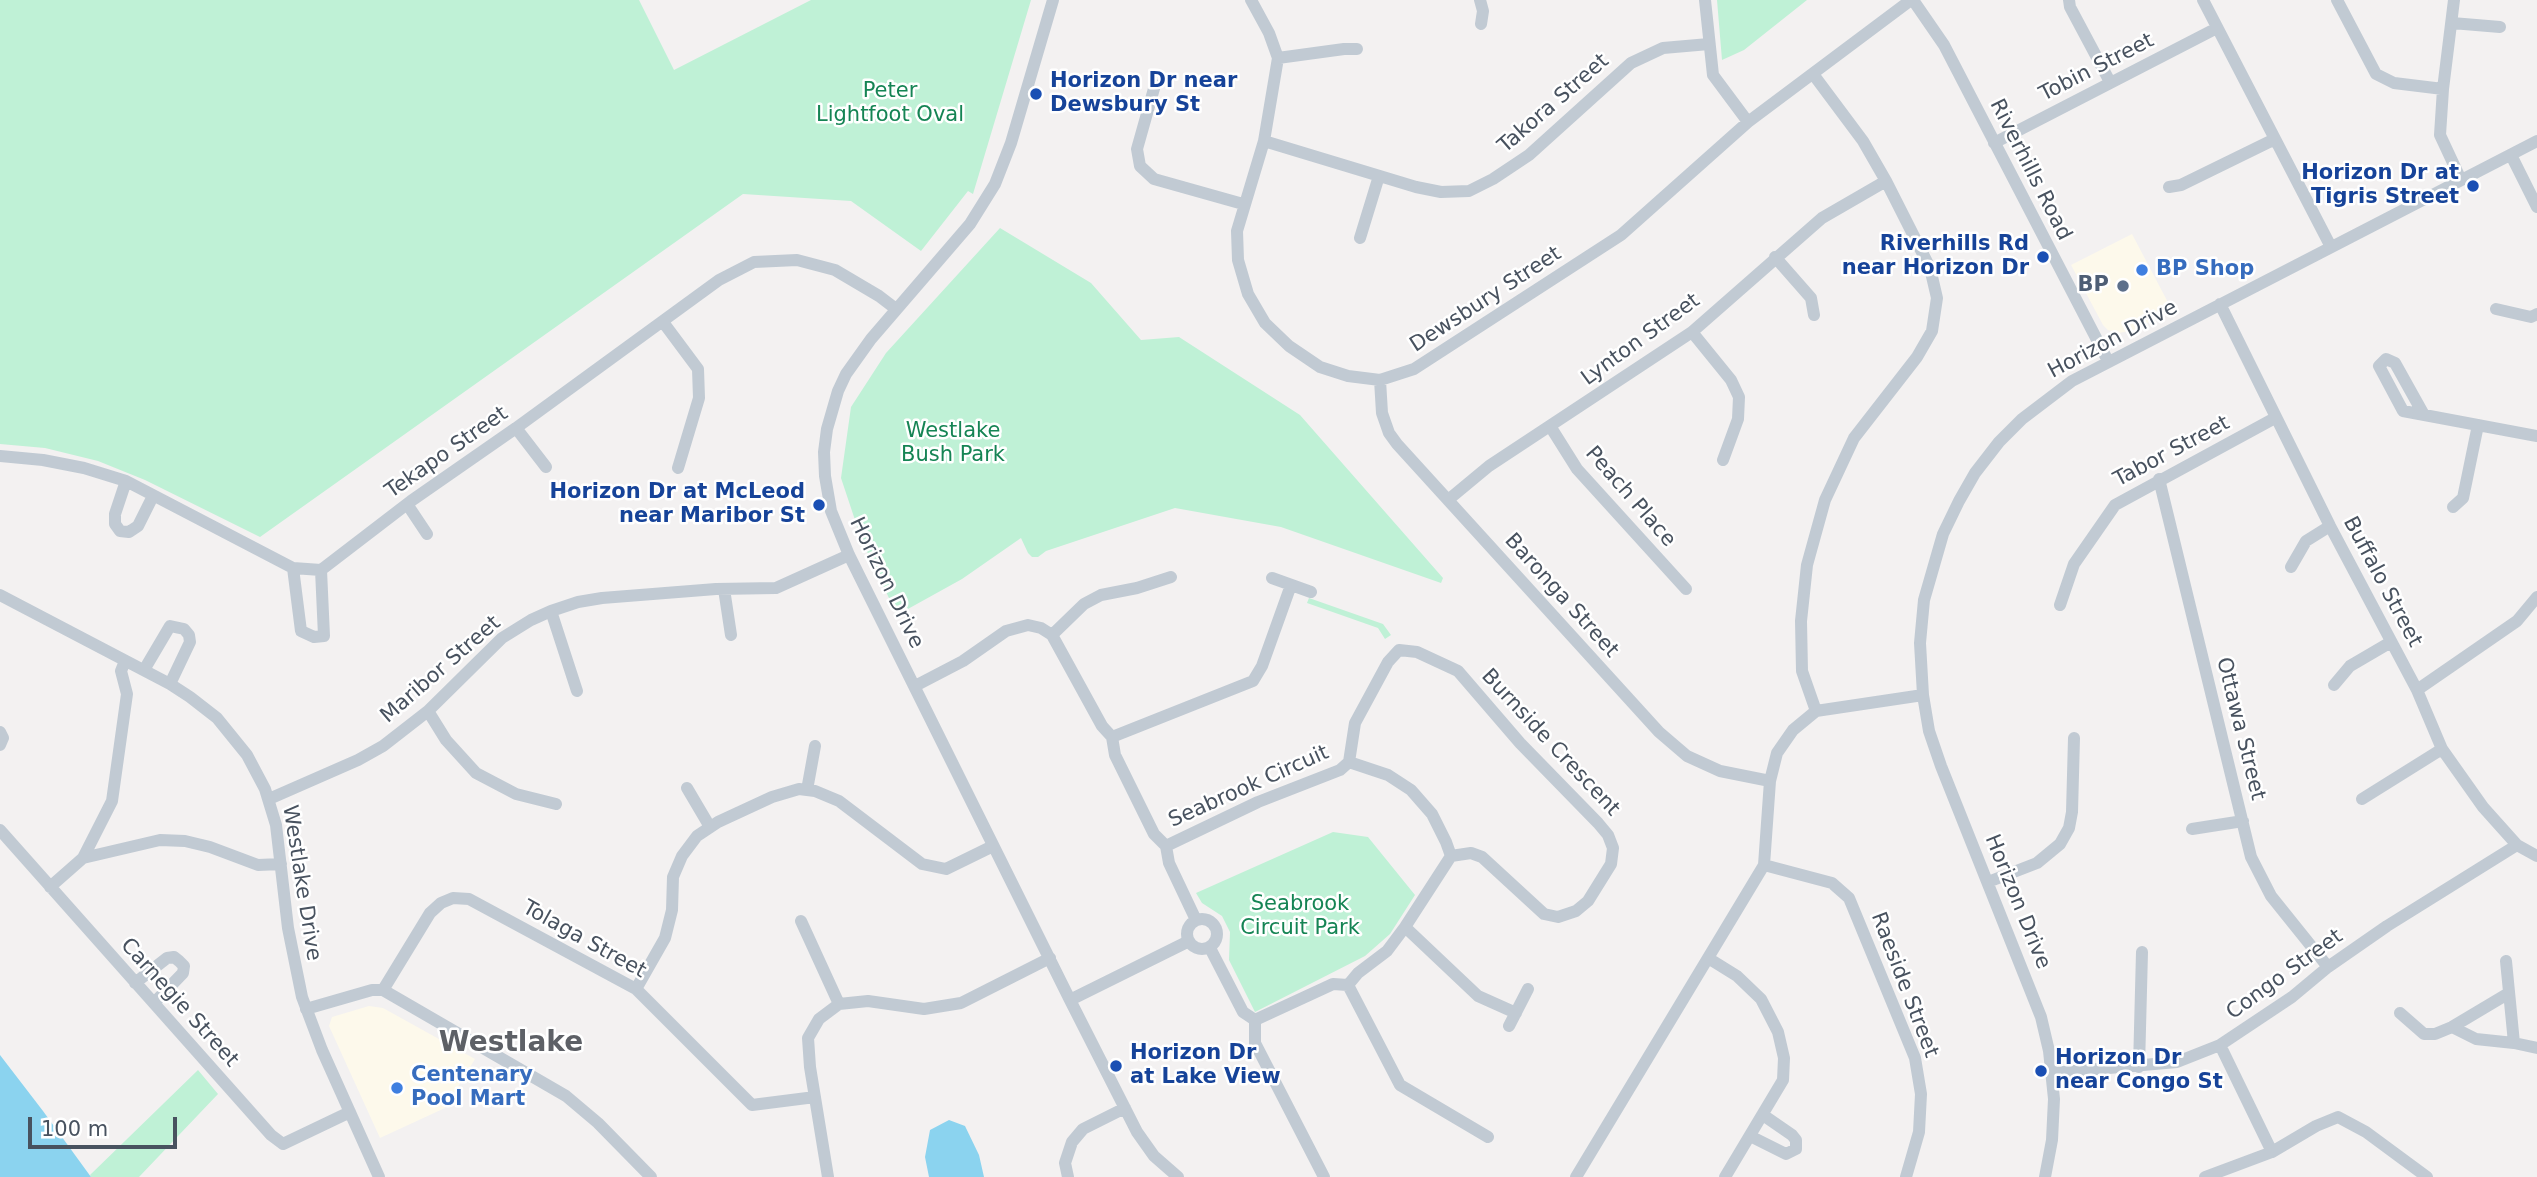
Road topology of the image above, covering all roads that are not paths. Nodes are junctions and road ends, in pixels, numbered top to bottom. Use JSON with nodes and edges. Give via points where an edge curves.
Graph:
{"nodes":[{"id":1,"x":1053,"y":0,"type":"edge"},
{"id":2,"x":1251,"y":0,"type":"edge"},
{"id":3,"x":1480,"y":0,"type":"edge"},
{"id":4,"x":1705,"y":0,"type":"edge"},
{"id":5,"x":1912,"y":0,"type":"edge"},
{"id":6,"x":2069,"y":0,"type":"edge"},
{"id":7,"x":2203,"y":0,"type":"edge"},
{"id":8,"x":2337,"y":0,"type":"edge"},
{"id":9,"x":2454,"y":0,"type":"edge"},
{"id":10,"x":2452,"y":23,"type":"junction"},
{"id":11,"x":1480,"y":24,"type":"dead end"},
{"id":12,"x":2500,"y":27,"type":"dead end"},
{"id":13,"x":2217,"y":28,"type":"junction"},
{"id":14,"x":1709,"y":44,"type":"junction"},
{"id":15,"x":1357,"y":49,"type":"dead end"},
{"id":16,"x":1278,"y":58,"type":"junction"},
{"id":17,"x":1813,"y":74,"type":"junction"},
{"id":18,"x":2110,"y":82,"type":"junction"},
{"id":19,"x":1155,"y":85,"type":"dead end"},
{"id":20,"x":2443,"y":89,"type":"junction"},
{"id":21,"x":1748,"y":122,"type":"junction"},
{"id":22,"x":2275,"y":139,"type":"junction"},
{"id":23,"x":1264,"y":141,"type":"junction"},
{"id":24,"x":2537,"y":141,"type":"edge"},
{"id":25,"x":1994,"y":143,"type":"junction"},
{"id":26,"x":2511,"y":155,"type":"junction"},
{"id":27,"x":1379,"y":176,"type":"junction"},
{"id":28,"x":2462,"y":180,"type":"junction"},
{"id":29,"x":1886,"y":181,"type":"junction"},
{"id":30,"x":2169,"y":187,"type":"dead end"},
{"id":31,"x":1243,"y":204,"type":"junction"},
{"id":32,"x":2537,"y":207,"type":"edge"},
{"id":33,"x":1360,"y":238,"type":"dead end"},
{"id":34,"x":2331,"y":247,"type":"junction"},
{"id":35,"x":1775,"y":257,"type":"junction"},
{"id":36,"x":2220,"y":304,"type":"junction"},
{"id":37,"x":896,"y":309,"type":"junction"},
{"id":38,"x":2496,"y":309,"type":"dead end"},
{"id":39,"x":2537,"y":314,"type":"edge"},
{"id":40,"x":1814,"y":315,"type":"dead end"},
{"id":41,"x":663,"y":322,"type":"junction"},
{"id":42,"x":1692,"y":332,"type":"junction"},
{"id":43,"x":2109,"y":361,"type":"junction"},
{"id":44,"x":1380,"y":380,"type":"junction"},
{"id":45,"x":2424,"y":415,"type":"dead end"},
{"id":46,"x":2275,"y":418,"type":"junction"},
{"id":47,"x":2478,"y":425,"type":"junction"},
{"id":48,"x":1550,"y":426,"type":"junction"},
{"id":49,"x":516,"y":428,"type":"junction"},
{"id":50,"x":2537,"y":436,"type":"edge"},
{"id":51,"x":0,"y":456,"type":"edge"},
{"id":52,"x":1723,"y":460,"type":"dead end"},
{"id":53,"x":546,"y":467,"type":"dead end"},
{"id":54,"x":678,"y":468,"type":"dead end"},
{"id":55,"x":2159,"y":479,"type":"junction"},
{"id":56,"x":126,"y":481,"type":"junction"},
{"id":57,"x":153,"y":496,"type":"junction"},
{"id":58,"x":1448,"y":500,"type":"junction"},
{"id":59,"x":407,"y":503,"type":"junction"},
{"id":60,"x":2454,"y":507,"type":"dead end"},
{"id":61,"x":2330,"y":526,"type":"junction"},
{"id":62,"x":427,"y":534,"type":"dead end"},
{"id":63,"x":849,"y":555,"type":"junction"},
{"id":64,"x":2291,"y":567,"type":"dead end"},
{"id":65,"x":293,"y":568,"type":"junction"},
{"id":66,"x":321,"y":570,"type":"junction"},
{"id":67,"x":1171,"y":577,"type":"dead end"},
{"id":68,"x":1272,"y":578,"type":"dead end"},
{"id":69,"x":1292,"y":585,"type":"junction"},
{"id":70,"x":724,"y":589,"type":"junction"},
{"id":71,"x":1686,"y":589,"type":"dead end"},
{"id":72,"x":1311,"y":593,"type":"dead end"},
{"id":73,"x":0,"y":595,"type":"edge"},
{"id":74,"x":2537,"y":597,"type":"edge"},
{"id":75,"x":2060,"y":605,"type":"dead end"},
{"id":76,"x":551,"y":611,"type":"junction"},
{"id":77,"x":731,"y":635,"type":"dead end"},
{"id":78,"x":1052,"y":635,"type":"junction"},
{"id":79,"x":2391,"y":642,"type":"junction"},
{"id":80,"x":125,"y":661,"type":"junction"},
{"id":81,"x":144,"y":670,"type":"junction"},
{"id":82,"x":170,"y":684,"type":"junction"},
{"id":83,"x":2334,"y":685,"type":"dead end"},
{"id":84,"x":915,"y":686,"type":"junction"},
{"id":85,"x":2417,"y":690,"type":"junction"},
{"id":86,"x":577,"y":691,"type":"dead end"},
{"id":87,"x":1923,"y":695,"type":"junction"},
{"id":88,"x":1816,"y":710,"type":"junction"},
{"id":89,"x":428,"y":711,"type":"junction"},
{"id":90,"x":0,"y":732,"type":"edge"},
{"id":91,"x":1112,"y":737,"type":"junction"},
{"id":92,"x":2074,"y":738,"type":"dead end"},
{"id":93,"x":0,"y":745,"type":"edge"},
{"id":94,"x":815,"y":746,"type":"dead end"},
{"id":95,"x":2442,"y":749,"type":"junction"},
{"id":96,"x":1349,"y":762,"type":"junction"},
{"id":97,"x":1770,"y":780,"type":"junction"},
{"id":98,"x":688,"y":788,"type":"dead end"},
{"id":99,"x":807,"y":790,"type":"junction"},
{"id":100,"x":269,"y":799,"type":"junction"},
{"id":101,"x":2362,"y":799,"type":"dead end"},
{"id":102,"x":556,"y":804,"type":"dead end"},
{"id":103,"x":2243,"y":821,"type":"junction"},
{"id":104,"x":710,"y":827,"type":"junction"},
{"id":105,"x":98,"y":829,"type":"junction"},
{"id":106,"x":2192,"y":829,"type":"dead end"},
{"id":107,"x":0,"y":830,"type":"edge"},
{"id":108,"x":2517,"y":845,"type":"junction"},
{"id":109,"x":993,"y":846,"type":"junction"},
{"id":110,"x":1166,"y":846,"type":"junction"},
{"id":111,"x":116,"y":850,"type":"junction"},
{"id":112,"x":1451,"y":856,"type":"junction"},
{"id":113,"x":2537,"y":856,"type":"edge"},
{"id":114,"x":83,"y":858,"type":"junction"},
{"id":115,"x":281,"y":864,"type":"junction"},
{"id":116,"x":1764,"y":865,"type":"junction"},
{"id":117,"x":1988,"y":882,"type":"junction"},
{"id":118,"x":50,"y":887,"type":"junction"},
{"id":119,"x":1196,"y":920,"type":"junction"},
{"id":120,"x":801,"y":921,"type":"dead end"},
{"id":121,"x":1405,"y":928,"type":"junction"},
{"id":122,"x":1189,"y":942,"type":"junction"},
{"id":123,"x":1210,"y":948,"type":"junction"},
{"id":124,"x":2142,"y":952,"type":"dead end"},
{"id":125,"x":1050,"y":958,"type":"junction"},
{"id":126,"x":1708,"y":958,"type":"junction"},
{"id":127,"x":2506,"y":961,"type":"dead end"},
{"id":128,"x":2328,"y":967,"type":"junction"},
{"id":129,"x":135,"y":983,"type":"junction"},
{"id":130,"x":1348,"y":985,"type":"junction"},
{"id":131,"x":636,"y":989,"type":"junction"},
{"id":132,"x":1528,"y":989,"type":"dead end"},
{"id":133,"x":383,"y":990,"type":"junction"},
{"id":134,"x":2509,"y":993,"type":"junction"},
{"id":135,"x":1070,"y":1000,"type":"junction"},
{"id":136,"x":154,"y":1003,"type":"junction"},
{"id":137,"x":839,"y":1004,"type":"junction"},
{"id":138,"x":306,"y":1009,"type":"junction"},
{"id":139,"x":1516,"y":1013,"type":"junction"},
{"id":140,"x":2400,"y":1013,"type":"dead end"},
{"id":141,"x":1255,"y":1020,"type":"junction"},
{"id":142,"x":1509,"y":1026,"type":"dead end"},
{"id":143,"x":2452,"y":1027,"type":"junction"},
{"id":144,"x":2514,"y":1043,"type":"junction"},
{"id":145,"x":2220,"y":1045,"type":"junction"},
{"id":146,"x":2537,"y":1048,"type":"edge"},
{"id":147,"x":2139,"y":1066,"type":"junction"},
{"id":148,"x":2052,"y":1073,"type":"junction"},
{"id":149,"x":815,"y":1097,"type":"junction"},
{"id":150,"x":1125,"y":1108,"type":"junction"},
{"id":151,"x":350,"y":1112,"type":"junction"},
{"id":152,"x":1763,"y":1115,"type":"junction"},
{"id":153,"x":1750,"y":1136,"type":"junction"},
{"id":154,"x":1488,"y":1137,"type":"dead end"},
{"id":155,"x":2272,"y":1152,"type":"junction"},
{"id":156,"x":379,"y":1177,"type":"edge"},
{"id":157,"x":651,"y":1177,"type":"edge"},
{"id":158,"x":828,"y":1177,"type":"edge"},
{"id":159,"x":1068,"y":1177,"type":"edge"},
{"id":160,"x":1178,"y":1177,"type":"edge"},
{"id":161,"x":1324,"y":1177,"type":"edge"},
{"id":162,"x":1576,"y":1177,"type":"edge"},
{"id":163,"x":1725,"y":1177,"type":"edge"},
{"id":164,"x":1906,"y":1177,"type":"edge"},
{"id":165,"x":2045,"y":1177,"type":"edge"},
{"id":166,"x":2205,"y":1177,"type":"edge"},
{"id":167,"x":2427,"y":1177,"type":"edge"}],
"edges":[{"from":1,"to":37,"type":"street","name":"Horizon Drive","via":[[996,184],[970,224]]},
{"from":2,"to":16,"type":"street"},
{"from":3,"to":11,"type":"street"},
{"from":4,"to":14,"type":"street"},
{"from":5,"to":17,"type":"street","name":"Dewsbury Street"},
{"from":5,"to":25,"type":"street","name":"Riverhills Road","via":[[1944,45]]},
{"from":6,"to":18,"type":"street"},
{"from":7,"to":13,"type":"street"},
{"from":8,"to":20,"type":"street","via":[[2376,74],[2394,83]]},
{"from":9,"to":10,"type":"street"},
{"from":10,"to":12,"type":"street"},
{"from":10,"to":20,"type":"street"},
{"from":13,"to":18,"type":"street","name":"Tobin Street"},
{"from":13,"to":22,"type":"street"},
{"from":14,"to":21,"type":"street","via":[[1713,75]]},
{"from":14,"to":27,"type":"street","name":"Takora Street","via":[[1663,48],[1630,63],[1529,155],[1469,191],[1441,192]]},
{"from":15,"to":16,"type":"street"},
{"from":16,"to":23,"type":"street","name":"Dewsbury Street"},
{"from":17,"to":21,"type":"street","name":"Dewsbury Street"},
{"from":17,"to":29,"type":"street","via":[[1863,141]]},
{"from":18,"to":25,"type":"street","name":"Tobin Street"},
{"from":19,"to":31,"type":"street","via":[[1137,149],[1140,166],[1154,179]]},
{"from":20,"to":28,"type":"street","via":[[2441,135]]},
{"from":21,"to":44,"type":"street","name":"Dewsbury Street","via":[[1621,235],[1414,369]]},
{"from":22,"to":30,"type":"street","via":[[2181,186]]},
{"from":22,"to":34,"type":"street"},
{"from":23,"to":27,"type":"street","name":"Takora Street"},
{"from":23,"to":31,"type":"street","name":"Dewsbury Street"},
{"from":24,"to":26,"type":"street","name":"Horizon Drive"},
{"from":25,"to":43,"type":"street","name":"Riverhills Road"},
{"from":26,"to":28,"type":"street","name":"Horizon Drive"},
{"from":26,"to":32,"type":"street"},
{"from":27,"to":33,"type":"street"},
{"from":28,"to":34,"type":"street","name":"Horizon Drive"},
{"from":29,"to":35,"type":"street","name":"Lynton Street","via":[[1822,218]]},
{"from":29,"to":88,"type":"street","via":[[1930,268],[1937,298],[1932,331],[1854,439],[1825,500],[1807,565],[1801,621],[1802,671]]},
{"from":31,"to":44,"type":"street","name":"Dewsbury Street","via":[[1237,231],[1238,260],[1248,295],[1265,323],[1320,367]]},
{"from":34,"to":36,"type":"street","name":"Horizon Drive"},
{"from":35,"to":40,"type":"street","via":[[1811,298]]},
{"from":35,"to":42,"type":"street","name":"Lynton Street"},
{"from":36,"to":43,"type":"street","name":"Horizon Drive"},
{"from":36,"to":46,"type":"street","name":"Buffalo Street"},
{"from":37,"to":41,"type":"street","name":"Tekapo Street","via":[[835,270],[797,260],[754,262],[719,280]]},
{"from":37,"to":63,"type":"street","name":"Horizon Drive","via":[[846,374],[827,429],[825,476],[831,512]]},
{"from":38,"to":39,"type":"street","via":[[2531,317]]},
{"from":41,"to":49,"type":"street","name":"Tekapo Street"},
{"from":41,"to":54,"type":"street","via":[[698,369],[699,398]]},
{"from":42,"to":48,"type":"street","name":"Lynton Street"},
{"from":42,"to":52,"type":"street","via":[[1740,397],[1738,419]]},
{"from":43,"to":87,"type":"street","name":"Horizon Drive","via":[[2072,381],[2022,419],[1975,473],[1959,501],[1943,534],[1924,600],[1920,643]]},
{"from":44,"to":58,"type":"street","name":"Baronga Street","via":[[1382,413],[1389,433]]},
{"from":45,"to":47,"type":"street"},
{"from":46,"to":55,"type":"street","name":"Tabor Street"},
{"from":46,"to":61,"type":"street","name":"Buffalo Street"},
{"from":47,"to":50,"type":"street"},
{"from":47,"to":60,"type":"street","via":[[2463,498]]},
{"from":48,"to":58,"type":"street","name":"Lynton Street"},
{"from":48,"to":71,"type":"street","name":"Peach Place","via":[[1577,468]]},
{"from":49,"to":53,"type":"street"},
{"from":49,"to":59,"type":"street","name":"Tekapo Street"},
{"from":51,"to":56,"type":"street","via":[[84,468]]},
{"from":55,"to":75,"type":"street","name":"Tabor Street","via":[[2115,505],[2074,564]]},
{"from":55,"to":103,"type":"street","name":"Ottawa Street"},
{"from":56,"to":57,"type":"street"},
{"from":56,"to":57,"type":"street","via":[[115,514],[120,531],[138,526]]},
{"from":57,"to":65,"type":"street"},
{"from":58,"to":97,"type":"street","name":"Baronga Street","via":[[1668,740],[1687,756],[1720,771]]},
{"from":59,"to":62,"type":"street"},
{"from":59,"to":66,"type":"street","name":"Tekapo Street"},
{"from":61,"to":64,"type":"street","via":[[2306,541]]},
{"from":61,"to":79,"type":"street","name":"Buffalo Street"},
{"from":63,"to":70,"type":"street","name":"Maribor Street","via":[[776,588]]},
{"from":63,"to":84,"type":"street","name":"Horizon Drive"},
{"from":65,"to":66,"type":"street"},
{"from":65,"to":66,"type":"street","via":[[302,631],[314,637],[324,636]]},
{"from":67,"to":78,"type":"street","via":[[1101,595],[1084,604]]},
{"from":68,"to":69,"type":"street"},
{"from":69,"to":72,"type":"street"},
{"from":69,"to":91,"type":"street","via":[[1253,681]]},
{"from":70,"to":76,"type":"street","name":"Maribor Street","via":[[602,598]]},
{"from":70,"to":77,"type":"street"},
{"from":73,"to":80,"type":"street","name":"Westlake Drive"},
{"from":74,"to":85,"type":"street","via":[[2517,621]]},
{"from":76,"to":86,"type":"street"},
{"from":76,"to":89,"type":"street","name":"Maribor Street","via":[[502,638]]},
{"from":78,"to":84,"type":"street","via":[[1028,625],[1006,631]]},
{"from":78,"to":91,"type":"street","name":"Seabrook Circuit"},
{"from":79,"to":83,"type":"street","via":[[2350,666]]},
{"from":79,"to":85,"type":"street","name":"Buffalo Street"},
{"from":80,"to":81,"type":"street","name":"Westlake Drive"},
{"from":80,"to":105,"type":"street","via":[[121,671],[127,694],[112,801]]},
{"from":81,"to":82,"type":"street","name":"Westlake Drive"},
{"from":81,"to":82,"type":"street","via":[[170,626],[184,629],[190,642]]},
{"from":82,"to":100,"type":"street","name":"Westlake Drive","via":[[227,729],[247,755]]},
{"from":84,"to":109,"type":"street","name":"Horizon Drive"},
{"from":85,"to":95,"type":"street","name":"Buffalo Street"},
{"from":87,"to":88,"type":"street"},
{"from":87,"to":117,"type":"street","name":"Horizon Drive","via":[[1941,766]]},
{"from":88,"to":97,"type":"street","via":[[1777,752]]},
{"from":89,"to":100,"type":"street","name":"Maribor Street","via":[[358,760]]},
{"from":89,"to":102,"type":"street","via":[[446,740],[476,773],[516,794]]},
{"from":90,"to":93,"type":"street"},
{"from":91,"to":110,"type":"street","name":"Seabrook Circuit","via":[[1115,755],[1154,834]]},
{"from":92,"to":117,"type":"street","via":[[2072,812],[2060,844],[2037,863]]},
{"from":94,"to":99,"type":"street"},
{"from":95,"to":101,"type":"street"},
{"from":95,"to":108,"type":"street","name":"Buffalo Street"},
{"from":96,"to":110,"type":"street","name":"Seabrook Circuit","via":[[1340,770]]},
{"from":96,"to":112,"type":"street","name":"Seabrook Circuit","via":[[1388,775],[1411,790],[1432,814]]},
{"from":96,"to":112,"type":"street","name":"Burnside Crescent","via":[[1355,723],[1388,663],[1399,650],[1418,652],[1458,671],[1598,823],[1613,848],[1611,864],[1588,901],[1558,917],[1544,914],[1482,857],[1471,853]]},
{"from":97,"to":116,"type":"street"},
{"from":98,"to":104,"type":"street"},
{"from":99,"to":104,"type":"street","via":[[772,797]]},
{"from":99,"to":109,"type":"street","via":[[839,802],[922,864],[946,869]]},
{"from":100,"to":115,"type":"street","name":"Westlake Drive"},
{"from":103,"to":106,"type":"street"},
{"from":103,"to":128,"type":"street","name":"Ottawa Street","via":[[2251,857],[2271,896]]},
{"from":104,"to":131,"type":"street","via":[[682,856],[673,877],[665,937]]},
{"from":105,"to":111,"type":"street"},
{"from":105,"to":114,"type":"street"},
{"from":107,"to":118,"type":"street","name":"Carnegie Street"},
{"from":108,"to":113,"type":"street","name":"Buffalo Street"},
{"from":108,"to":128,"type":"street","name":"Congo Street"},
{"from":109,"to":125,"type":"street","name":"Horizon Drive"},
{"from":110,"to":119,"type":"street","name":"Seabrook Circuit","via":[[1169,863]]},
{"from":111,"to":114,"type":"street"},
{"from":111,"to":115,"type":"street","via":[[186,841],[258,865]]},
{"from":112,"to":121,"type":"street"},
{"from":114,"to":118,"type":"street"},
{"from":115,"to":138,"type":"street","name":"Westlake Drive","via":[[288,928]]},
{"from":116,"to":126,"type":"street"},
{"from":116,"to":164,"type":"street","name":"Raeside Street","via":[[1832,883],[1849,898],[1914,1058],[1921,1094],[1919,1132]]},
{"from":117,"to":148,"type":"street","name":"Horizon Drive","via":[[2041,1017]]},
{"from":118,"to":129,"type":"street","name":"Carnegie Street"},
{"from":119,"to":122,"type":"street","via":[[1188,929]]},
{"from":119,"to":123,"type":"street","via":[[1208,920],[1216,927],[1217,939]]},
{"from":120,"to":137,"type":"street"},
{"from":121,"to":130,"type":"street","via":[[1387,951]]},
{"from":121,"to":139,"type":"street","via":[[1478,996]]},
{"from":122,"to":123,"type":"street","via":[[1200,950]]},
{"from":122,"to":135,"type":"street"},
{"from":123,"to":141,"type":"street","via":[[1243,1012]]},
{"from":124,"to":147,"type":"street"},
{"from":125,"to":135,"type":"street","name":"Horizon Drive"},
{"from":125,"to":137,"type":"street","via":[[961,1003],[924,1009],[868,1001]]},
{"from":126,"to":152,"type":"street","via":[[1737,976],[1761,999],[1778,1032],[1783,1080]]},
{"from":126,"to":162,"type":"street"},
{"from":127,"to":134,"type":"street"},
{"from":128,"to":145,"type":"street","name":"Congo Street"},
{"from":129,"to":136,"type":"street","name":"Carnegie Street"},
{"from":129,"to":136,"type":"street","via":[[167,958],[174,957],[184,966],[183,973]]},
{"from":130,"to":141,"type":"street","via":[[1333,984]]},
{"from":130,"to":154,"type":"street","via":[[1400,1085]]},
{"from":131,"to":133,"type":"street","name":"Tolaga Street","via":[[470,899],[453,898],[430,913]]},
{"from":131,"to":149,"type":"street","name":"Tolaga Street","via":[[752,1105]]},
{"from":132,"to":139,"type":"street"},
{"from":133,"to":138,"type":"street"},
{"from":133,"to":157,"type":"street","via":[[566,1096]]},
{"from":134,"to":143,"type":"street"},
{"from":134,"to":144,"type":"street"},
{"from":135,"to":150,"type":"street","name":"Horizon Drive"},
{"from":136,"to":151,"type":"street","name":"Carnegie Street","via":[[283,1144]]},
{"from":137,"to":149,"type":"street","via":[[819,1019],[808,1038]]},
{"from":138,"to":151,"type":"street","name":"Westlake Drive"},
{"from":139,"to":142,"type":"street"},
{"from":140,"to":143,"type":"street","via":[[2424,1034]]},
{"from":141,"to":161,"type":"street","via":[[1255,1043]]},
{"from":143,"to":144,"type":"street","via":[[2476,1039]]},
{"from":144,"to":146,"type":"street"},
{"from":145,"to":147,"type":"street","name":"Congo Street","via":[[2177,1062]]},
{"from":145,"to":155,"type":"street"},
{"from":147,"to":148,"type":"street","name":"Congo Street"},
{"from":148,"to":165,"type":"street","name":"Horizon Drive","via":[[2054,1117]]},
{"from":149,"to":158,"type":"street"},
{"from":150,"to":159,"type":"street","via":[[1083,1129],[1072,1142],[1065,1163]]},
{"from":150,"to":160,"type":"street","name":"Horizon Drive","via":[[1145,1144]]},
{"from":151,"to":156,"type":"street","name":"Westlake Drive"},
{"from":152,"to":153,"type":"street"},
{"from":152,"to":153,"type":"street","via":[[1792,1135],[1796,1149],[1786,1154]]},
{"from":153,"to":163,"type":"street"},
{"from":155,"to":166,"type":"street"},
{"from":155,"to":167,"type":"street","via":[[2338,1117]]}]}
